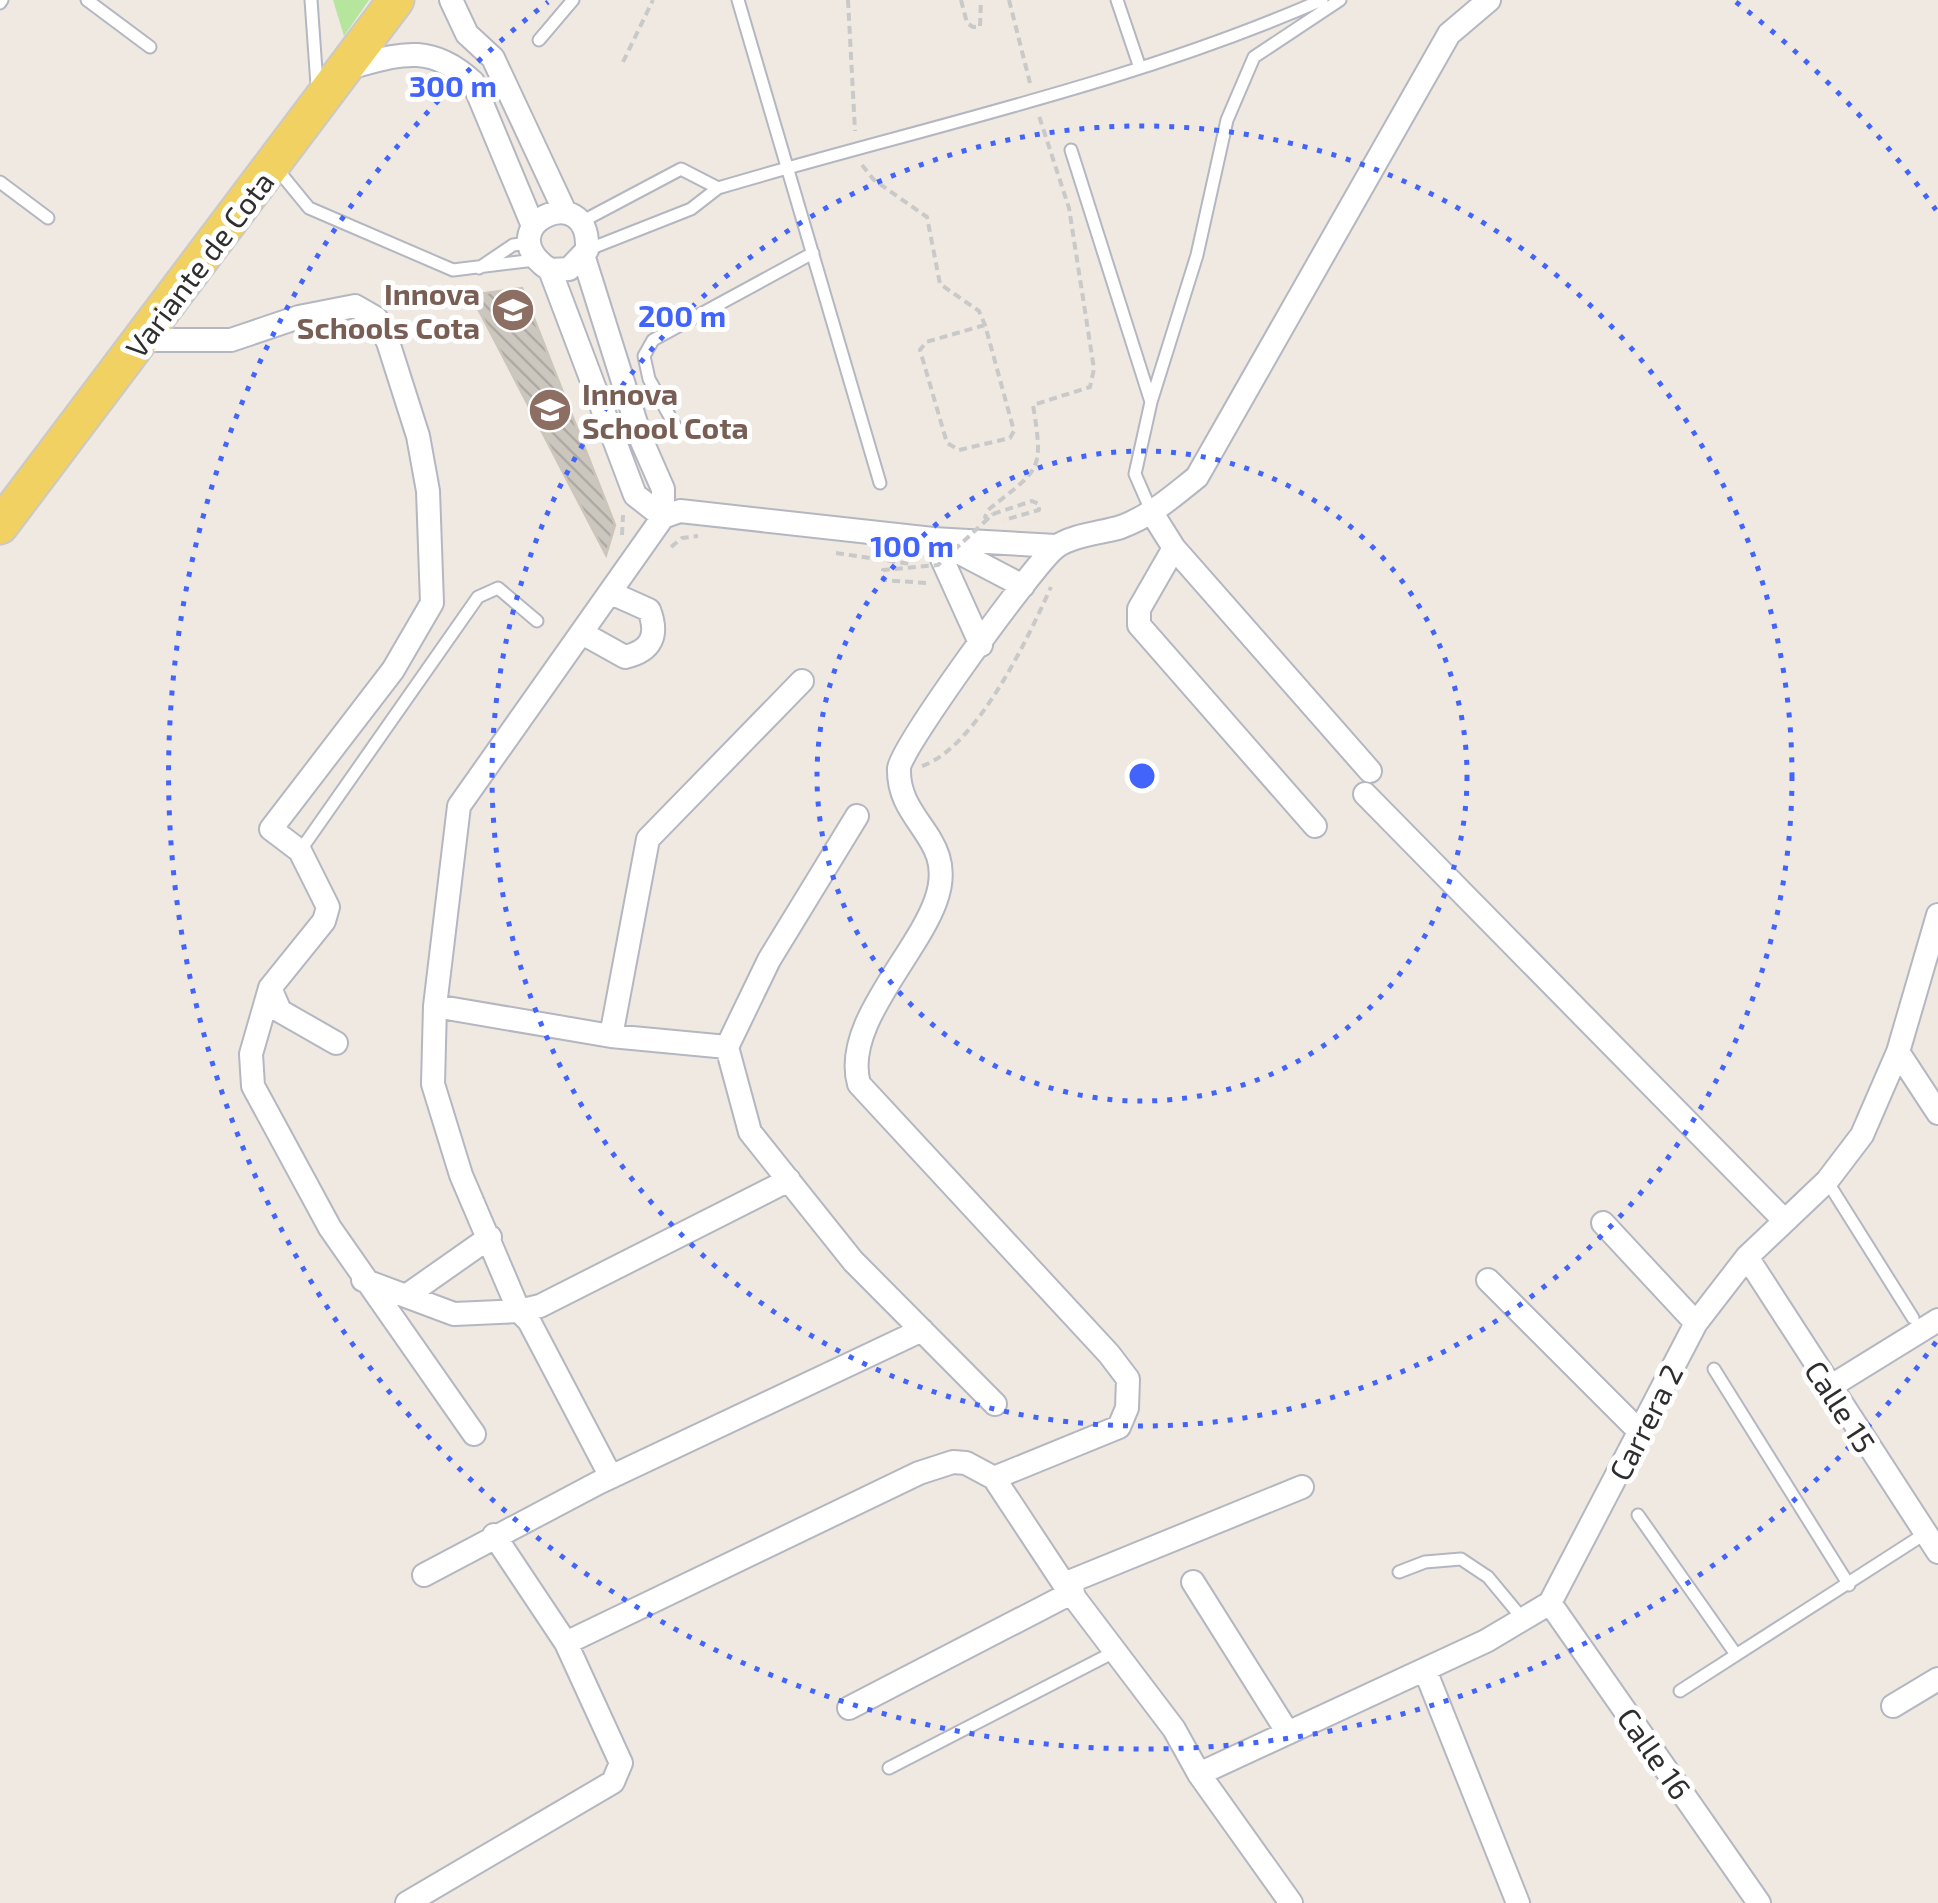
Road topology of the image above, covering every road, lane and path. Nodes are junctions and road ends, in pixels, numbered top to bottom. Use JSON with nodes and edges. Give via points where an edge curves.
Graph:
{"nodes":[{"id":1,"x":86,"y":0,"type":"edge"},
{"id":2,"x":311,"y":0,"type":"edge"},
{"id":3,"x":396,"y":0,"type":"edge"},
{"id":4,"x":450,"y":0,"type":"edge"},
{"id":5,"x":573,"y":0,"type":"edge"},
{"id":6,"x":653,"y":0,"type":"edge"},
{"id":7,"x":738,"y":0,"type":"edge"},
{"id":8,"x":848,"y":0,"type":"edge"},
{"id":9,"x":962,"y":0,"type":"edge"},
{"id":10,"x":981,"y":0,"type":"edge"},
{"id":11,"x":1008,"y":0,"type":"edge"},
{"id":12,"x":1117,"y":0,"type":"edge"},
{"id":13,"x":1322,"y":0,"type":"edge"},
{"id":14,"x":1340,"y":0,"type":"edge"},
{"id":15,"x":1488,"y":0,"type":"edge"},
{"id":16,"x":539,"y":40,"type":"dead end"},
{"id":17,"x":150,"y":47,"type":"dead end"},
{"id":18,"x":624,"y":62,"type":"dead end"},
{"id":19,"x":1139,"y":65,"type":"junction"},
{"id":20,"x":345,"y":69,"type":"junction"},
{"id":21,"x":1035,"y":102,"type":"junction"},
{"id":22,"x":316,"y":107,"type":"junction"},
{"id":23,"x":1071,"y":150,"type":"dead end"},
{"id":24,"x":856,"y":152,"type":"junction"},
{"id":25,"x":274,"y":164,"type":"junction"},
{"id":26,"x":787,"y":167,"type":"junction"},
{"id":27,"x":0,"y":182,"type":"edge"},
{"id":28,"x":718,"y":188,"type":"junction"},
{"id":29,"x":573,"y":217,"type":"junction"},
{"id":30,"x":48,"y":218,"type":"dead end"},
{"id":31,"x":537,"y":250,"type":"junction"},
{"id":32,"x":813,"y":253,"type":"junction"},
{"id":33,"x":586,"y":254,"type":"junction"},
{"id":34,"x":476,"y":270,"type":"junction"},
{"id":35,"x":985,"y":325,"type":"junction"},
{"id":36,"x":144,"y":340,"type":"junction"},
{"id":37,"x":1151,"y":402,"type":"junction"},
{"id":38,"x":679,"y":433,"type":"dead end"},
{"id":39,"x":880,"y":483,"type":"dead end"},
{"id":40,"x":621,"y":508,"type":"dead end"},
{"id":41,"x":1152,"y":513,"type":"junction"},
{"id":42,"x":663,"y":517,"type":"junction"},
{"id":43,"x":0,"y":526,"type":"edge"},
{"id":44,"x":933,"y":539,"type":"junction"},
{"id":45,"x":1056,"y":546,"type":"junction"},
{"id":46,"x":1174,"y":548,"type":"junction"},
{"id":47,"x":651,"y":552,"type":"junction"},
{"id":48,"x":940,"y":571,"type":"dead end"},
{"id":49,"x":929,"y":572,"type":"dead end"},
{"id":50,"x":1055,"y":578,"type":"dead end"},
{"id":51,"x":926,"y":583,"type":"dead end"},
{"id":52,"x":1024,"y":586,"type":"junction"},
{"id":53,"x":611,"y":593,"type":"junction"},
{"id":54,"x":537,"y":621,"type":"dead end"},
{"id":55,"x":582,"y":633,"type":"junction"},
{"id":56,"x":981,"y":645,"type":"junction"},
{"id":57,"x":802,"y":681,"type":"dead end"},
{"id":58,"x":898,"y":765,"type":"junction"},
{"id":59,"x":857,"y":816,"type":"dead end"},
{"id":60,"x":1315,"y":826,"type":"dead end"},
{"id":61,"x":300,"y":850,"type":"junction"},
{"id":62,"x":1938,"y":915,"type":"edge"},
{"id":63,"x":1933,"y":955,"type":"edge"},
{"id":64,"x":270,"y":988,"type":"junction"},
{"id":65,"x":435,"y":1006,"type":"junction"},
{"id":66,"x":611,"y":1036,"type":"junction"},
{"id":67,"x":336,"y":1043,"type":"dead end"},
{"id":68,"x":726,"y":1047,"type":"junction"},
{"id":69,"x":1898,"y":1052,"type":"junction"},
{"id":70,"x":1938,"y":1113,"type":"edge"},
{"id":71,"x":789,"y":1180,"type":"junction"},
{"id":72,"x":1827,"y":1181,"type":"junction"},
{"id":73,"x":1783,"y":1218,"type":"junction"},
{"id":74,"x":1603,"y":1223,"type":"dead end"},
{"id":75,"x":490,"y":1238,"type":"junction"},
{"id":76,"x":1747,"y":1258,"type":"junction"},
{"id":77,"x":364,"y":1280,"type":"junction"},
{"id":78,"x":1488,"y":1280,"type":"dead end"},
{"id":79,"x":406,"y":1296,"type":"junction"},
{"id":80,"x":520,"y":1312,"type":"junction"},
{"id":81,"x":1912,"y":1318,"type":"dead end"},
{"id":82,"x":1938,"y":1320,"type":"edge"},
{"id":83,"x":1696,"y":1323,"type":"junction"},
{"id":84,"x":922,"y":1330,"type":"junction"},
{"id":85,"x":1714,"y":1369,"type":"dead end"},
{"id":86,"x":1828,"y":1388,"type":"junction"},
{"id":87,"x":995,"y":1404,"type":"dead end"},
{"id":88,"x":1640,"y":1432,"type":"junction"},
{"id":89,"x":474,"y":1434,"type":"dead end"},
{"id":90,"x":612,"y":1477,"type":"junction"},
{"id":91,"x":994,"y":1478,"type":"junction"},
{"id":92,"x":1302,"y":1487,"type":"dead end"},
{"id":93,"x":1638,"y":1515,"type":"dead end"},
{"id":94,"x":494,"y":1536,"type":"junction"},
{"id":95,"x":1932,"y":1542,"type":"edge"},
{"id":96,"x":1399,"y":1572,"type":"dead end"},
{"id":97,"x":424,"y":1575,"type":"dead end"},
{"id":98,"x":1192,"y":1582,"type":"dead end"},
{"id":99,"x":1849,"y":1586,"type":"junction"},
{"id":100,"x":1069,"y":1588,"type":"junction"},
{"id":101,"x":1550,"y":1603,"type":"junction"},
{"id":102,"x":1522,"y":1618,"type":"junction"},
{"id":103,"x":566,"y":1642,"type":"junction"},
{"id":104,"x":1116,"y":1650,"type":"junction"},
{"id":105,"x":1735,"y":1653,"type":"junction"},
{"id":106,"x":1425,"y":1670,"type":"junction"},
{"id":107,"x":1938,"y":1679,"type":"edge"},
{"id":108,"x":1680,"y":1691,"type":"dead end"},
{"id":109,"x":1893,"y":1706,"type":"dead end"},
{"id":110,"x":848,"y":1708,"type":"dead end"},
{"id":111,"x":1288,"y":1733,"type":"junction"},
{"id":112,"x":890,"y":1768,"type":"dead end"},
{"id":113,"x":1198,"y":1774,"type":"junction"},
{"id":114,"x":407,"y":1903,"type":"edge"},
{"id":115,"x":1291,"y":1903,"type":"edge"},
{"id":116,"x":1518,"y":1903,"type":"edge"},
{"id":117,"x":1760,"y":1903,"type":"edge"}],
"edges":[{"from":1,"to":17,"type":"lane"},
{"from":2,"to":22,"type":"lane","via":[[319,64]]},
{"from":3,"to":20,"type":"main road","name":"Variante de Cota"},
{"from":4,"to":29,"type":"street","via":[[467,34],[494,58]]},
{"from":5,"to":16,"type":"lane"},
{"from":6,"to":18,"type":"path"},
{"from":7,"to":26,"type":"lane"},
{"from":8,"to":24,"type":"path"},
{"from":9,"to":10,"type":"path","via":[[973,28],[982,20]]},
{"from":11,"to":21,"type":"path"},
{"from":12,"to":19,"type":"lane"},
{"from":13,"to":19,"type":"lane","via":[[1244,34]]},
{"from":14,"to":37,"type":"lane","via":[[1254,58],[1228,120],[1197,256]]},
{"from":15,"to":41,"type":"street","via":[[1449,34],[1197,477]]},
{"from":19,"to":21,"type":"lane"},
{"from":20,"to":22,"type":"main road","name":"Variante de Cota"},
{"from":20,"to":31,"type":"street","via":[[402,54],[434,55],[473,82]]},
{"from":21,"to":24,"type":"lane"},
{"from":21,"to":51,"type":"path","bridge":true,"via":[[1069,208],[1094,370],[1090,387],[1033,405],[1041,452],[1035,472],[985,517],[990,521],[1007,519],[1039,510],[1037,501],[993,514],[981,526],[967,539],[938,565],[883,570],[883,580]]},
{"from":22,"to":25,"type":"main road","name":"Variante de Cota"},
{"from":23,"to":37,"type":"lane"},
{"from":24,"to":26,"type":"lane"},
{"from":24,"to":35,"type":"path","via":[[874,180],[927,217],[940,284],[979,311]]},
{"from":25,"to":34,"type":"lane","via":[[309,208],[332,221],[454,270]]},
{"from":25,"to":36,"type":"main road","name":"Variante de Cota"},
{"from":26,"to":28,"type":"lane"},
{"from":26,"to":32,"type":"lane"},
{"from":27,"to":30,"type":"lane"},
{"from":28,"to":29,"type":"lane","via":[[682,169]]},
{"from":28,"to":33,"type":"lane","via":[[690,209]]},
{"from":29,"to":31,"type":"street","via":[[546,213]]},
{"from":29,"to":33,"type":"street","via":[[588,235]]},
{"from":31,"to":33,"type":"street","via":[[569,269]]},
{"from":31,"to":34,"type":"lane"},
{"from":31,"to":34,"type":"lane","via":[[513,246]]},
{"from":31,"to":42,"type":"street","via":[[635,494]]},
{"from":32,"to":38,"type":"lane","via":[[653,340],[644,356],[649,379]]},
{"from":32,"to":39,"type":"lane"},
{"from":33,"to":42,"type":"street","via":[[640,439],[662,490]]},
{"from":35,"to":35,"type":"path","via":[[926,342],[920,350],[947,443],[958,450],[1010,438],[1014,431]]},
{"from":36,"to":43,"type":"main road","name":"Variante de Cota"},
{"from":36,"to":61,"type":"street","via":[[232,340],[355,306],[376,318],[388,342],[418,436],[428,491],[432,603],[393,670],[271,828]]},
{"from":37,"to":41,"type":"lane","via":[[1134,474]]},
{"from":40,"to":47,"type":"path","via":[[622,536]]},
{"from":41,"to":45,"type":"street"},
{"from":41,"to":46,"type":"street"},
{"from":42,"to":44,"type":"street","via":[[680,511]]},
{"from":42,"to":47,"type":"street"},
{"from":44,"to":45,"type":"street"},
{"from":44,"to":52,"type":"street"},
{"from":44,"to":56,"type":"street"},
{"from":45,"to":52,"type":"street"},
{"from":46,"to":60,"type":"street","via":[[1138,609],[1139,625]]},
{"from":46,"to":73,"type":"street","via":[[1368,782]]},
{"from":47,"to":47,"type":"path","via":[[674,533],[705,533],[682,538]]},
{"from":47,"to":53,"type":"street"},
{"from":48,"to":49,"type":"path","bridge":true,"via":[[888,552],[830,548]]},
{"from":50,"to":58,"type":"path","via":[[1017,654],[964,736],[926,766]]},
{"from":52,"to":56,"type":"street"},
{"from":53,"to":55,"type":"street"},
{"from":53,"to":55,"type":"street","via":[[650,610],[652,642],[624,658]]},
{"from":54,"to":61,"type":"lane","via":[[498,588],[478,597]]},
{"from":55,"to":65,"type":"street","via":[[459,806]]},
{"from":56,"to":58,"type":"street"},
{"from":57,"to":66,"type":"street","via":[[648,838]]},
{"from":58,"to":91,"type":"street","via":[[901,790],[932,838],[943,872],[935,903],[854,1054],[859,1084],[1088,1327],[1128,1379],[1128,1408],[1119,1427]]},
{"from":59,"to":68,"type":"street","via":[[769,960]]},
{"from":61,"to":64,"type":"street","via":[[328,908]]},
{"from":62,"to":63,"type":"street","name":"Carrera 2"},
{"from":63,"to":69,"type":"street","name":"Carrera 2"},
{"from":64,"to":67,"type":"street","via":[[280,1010]]},
{"from":64,"to":77,"type":"street","via":[[251,1054],[253,1086]]},
{"from":65,"to":66,"type":"street"},
{"from":65,"to":75,"type":"street","via":[[434,1084],[461,1174]]},
{"from":66,"to":68,"type":"street"},
{"from":68,"to":71,"type":"street","via":[[750,1132]]},
{"from":69,"to":70,"type":"street"},
{"from":69,"to":72,"type":"street","name":"Carrera 2","via":[[1862,1134]]},
{"from":71,"to":80,"type":"street"},
{"from":71,"to":84,"type":"street","via":[[853,1260]]},
{"from":72,"to":73,"type":"street","name":"Carrera 2"},
{"from":72,"to":81,"type":"lane"},
{"from":73,"to":76,"type":"street","name":"Carrera 2"},
{"from":74,"to":83,"type":"street"},
{"from":75,"to":79,"type":"street"},
{"from":75,"to":80,"type":"street"},
{"from":76,"to":83,"type":"street","name":"Carrera 2"},
{"from":76,"to":86,"type":"street","name":"Calle 15"},
{"from":77,"to":79,"type":"street"},
{"from":77,"to":89,"type":"street"},
{"from":78,"to":88,"type":"street"},
{"from":79,"to":80,"type":"street","via":[[454,1314]]},
{"from":80,"to":90,"type":"street"},
{"from":82,"to":86,"type":"street"},
{"from":83,"to":88,"type":"street","name":"Carrera 2"},
{"from":84,"to":87,"type":"street"},
{"from":84,"to":90,"type":"street"},
{"from":85,"to":99,"type":"lane"},
{"from":86,"to":95,"type":"street","name":"Calle 15"},
{"from":88,"to":101,"type":"street","name":"Carrera 2"},
{"from":90,"to":94,"type":"street"},
{"from":91,"to":100,"type":"street"},
{"from":91,"to":103,"type":"street","via":[[966,1463],[942,1464]]},
{"from":92,"to":100,"type":"street"},
{"from":93,"to":105,"type":"lane"},
{"from":94,"to":97,"type":"street"},
{"from":94,"to":103,"type":"street"},
{"from":95,"to":99,"type":"lane"},
{"from":96,"to":102,"type":"lane","via":[[1461,1558],[1488,1577]]},
{"from":98,"to":111,"type":"street"},
{"from":99,"to":105,"type":"lane"},
{"from":100,"to":104,"type":"street"},
{"from":100,"to":110,"type":"street"},
{"from":101,"to":102,"type":"street"},
{"from":101,"to":117,"type":"street","name":"Calle 16"},
{"from":102,"to":106,"type":"street"},
{"from":103,"to":114,"type":"street","via":[[618,1751],[618,1776]]},
{"from":104,"to":112,"type":"lane"},
{"from":104,"to":113,"type":"street"},
{"from":105,"to":108,"type":"lane"},
{"from":106,"to":111,"type":"street"},
{"from":106,"to":116,"type":"street"},
{"from":107,"to":109,"type":"street"},
{"from":111,"to":113,"type":"street"},
{"from":113,"to":115,"type":"street"}]}
